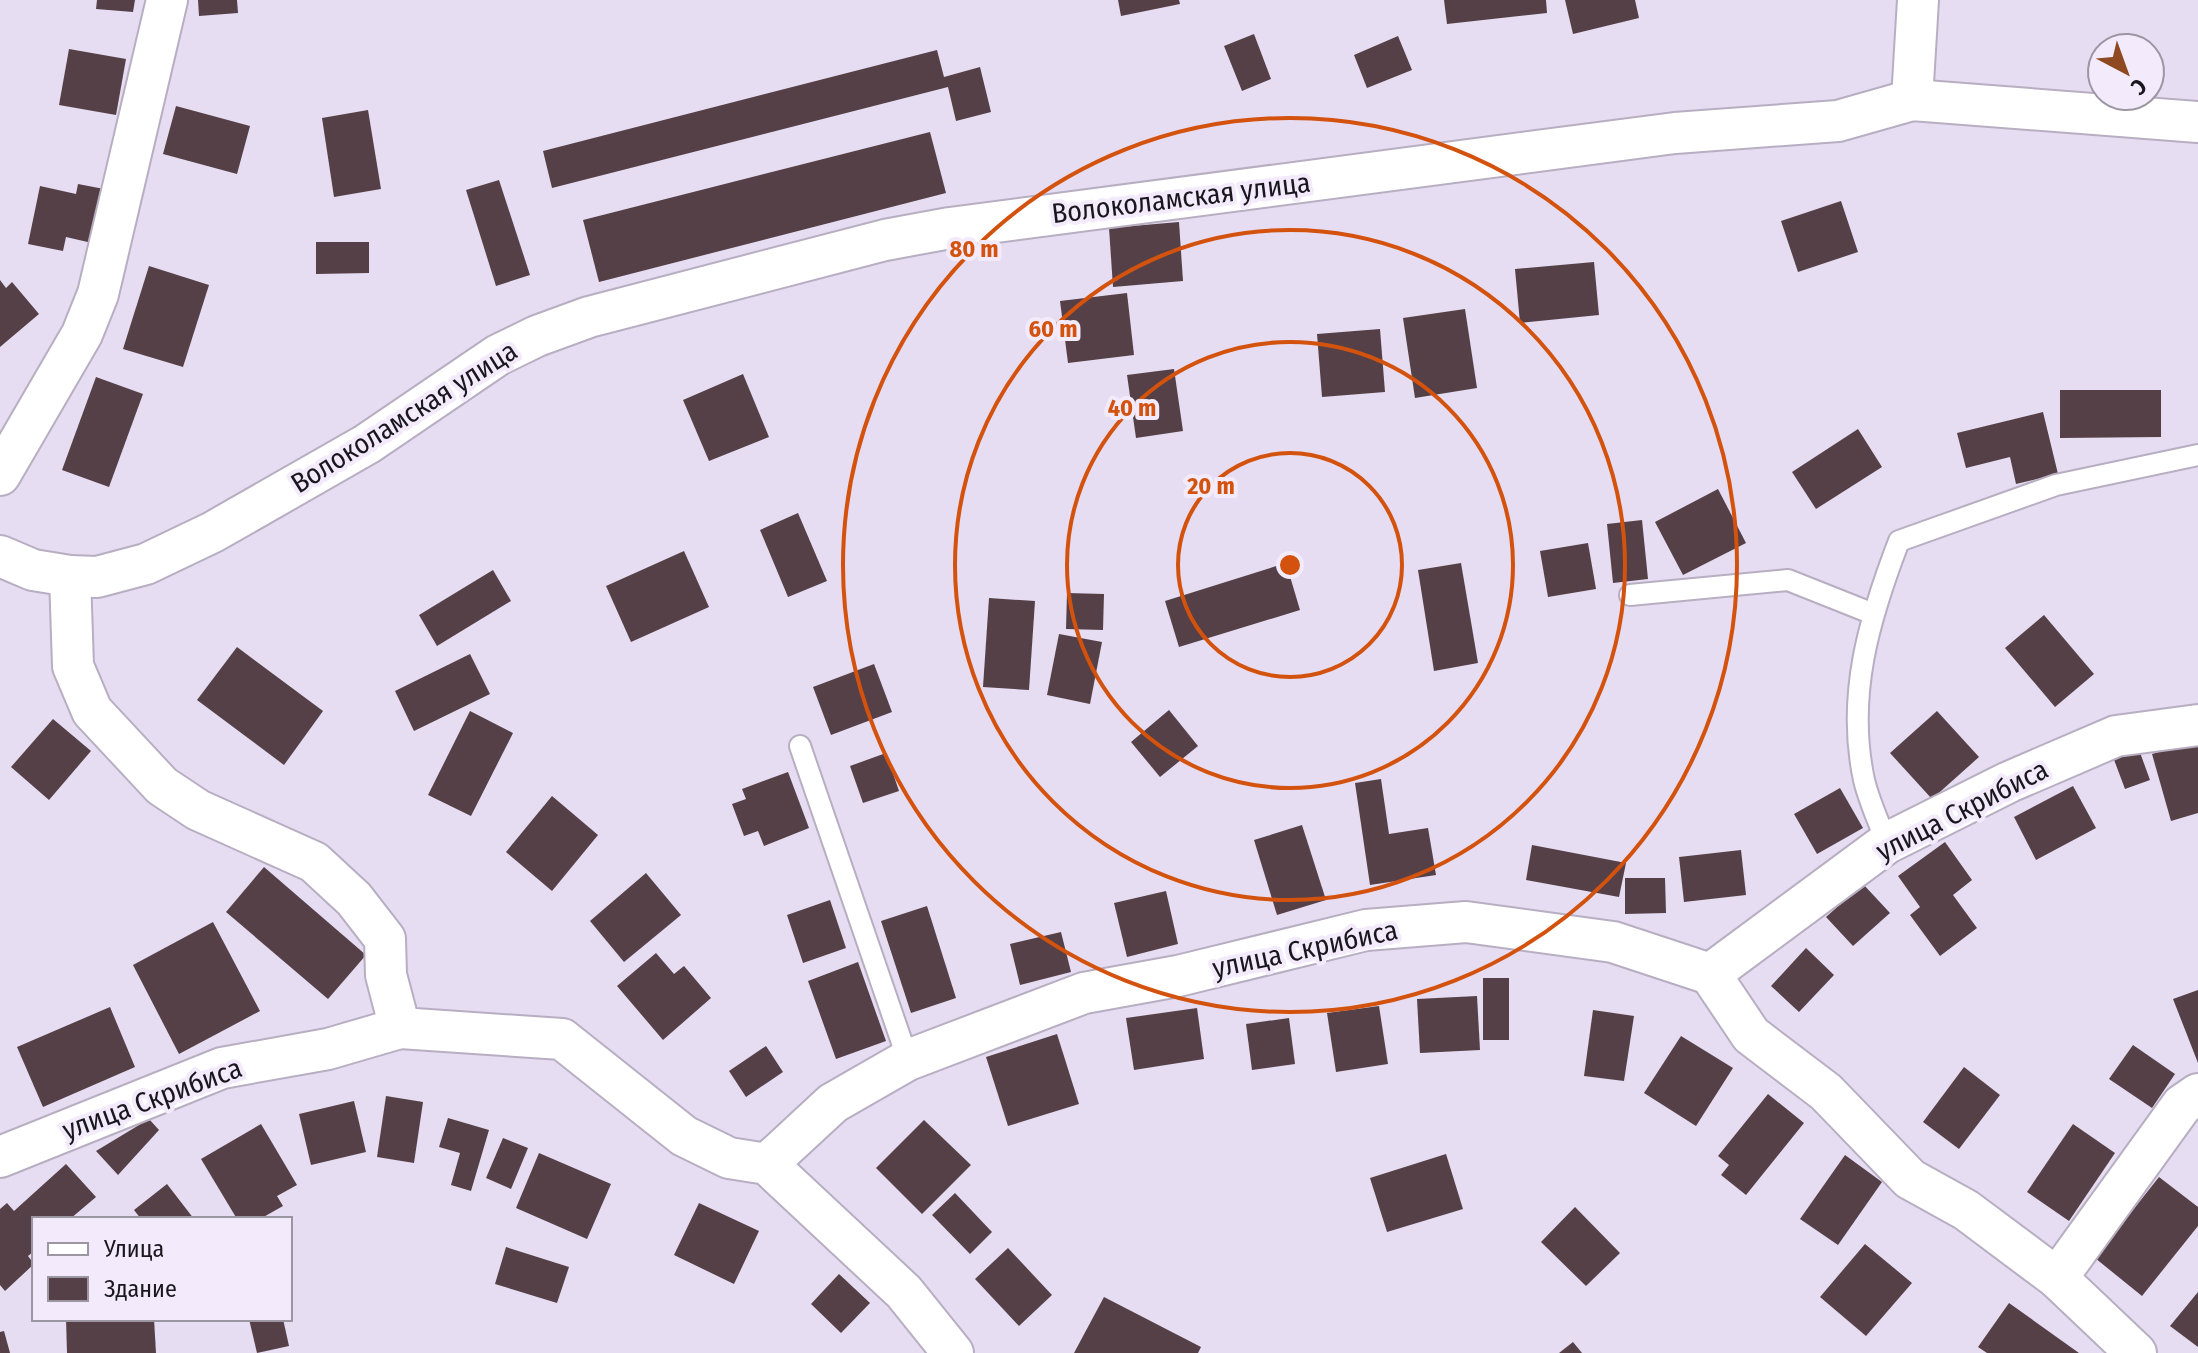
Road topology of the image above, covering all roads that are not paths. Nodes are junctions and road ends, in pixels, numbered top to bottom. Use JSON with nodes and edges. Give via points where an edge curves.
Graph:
{"nodes":[{"id":1,"x":167,"y":0,"type":"edge"},
{"id":2,"x":1918,"y":0,"type":"edge"},
{"id":3,"x":1912,"y":100,"type":"junction"},
{"id":4,"x":2198,"y":122,"type":"edge"},
{"id":5,"x":2198,"y":455,"type":"edge"},
{"id":6,"x":0,"y":475,"type":"edge"},
{"id":7,"x":0,"y":556,"type":"edge"},
{"id":8,"x":70,"y":576,"type":"junction"},
{"id":9,"x":1630,"y":595,"type":"dead end"},
{"id":10,"x":1871,"y":613,"type":"junction"},
{"id":11,"x":2198,"y":725,"type":"edge"},
{"id":12,"x":800,"y":746,"type":"dead end"},
{"id":13,"x":1887,"y":843,"type":"junction"},
{"id":14,"x":1710,"y":974,"type":"junction"},
{"id":15,"x":400,"y":1028,"type":"junction"},
{"id":16,"x":908,"y":1060,"type":"junction"},
{"id":17,"x":2198,"y":1094,"type":"edge"},
{"id":18,"x":0,"y":1157,"type":"edge"},
{"id":19,"x":767,"y":1164,"type":"junction"},
{"id":20,"x":2057,"y":1278,"type":"junction"},
{"id":21,"x":953,"y":1353,"type":"edge"},
{"id":22,"x":2136,"y":1353,"type":"edge"}],
"edges":[{"from":1,"to":6,"type":"street","via":[[98,294],[82,334]]},
{"from":2,"to":3,"type":"street"},
{"from":3,"to":4,"type":"street","name":"Волоколамская улица"},
{"from":3,"to":8,"type":"street","name":"Волоколамская улица","via":[[1838,121],[1675,133],[950,228],[871,244],[589,317],[537,336],[498,355],[367,444],[213,532],[146,564],[97,577]]},
{"from":5,"to":10,"type":"lane","via":[[2056,485],[1899,541]]},
{"from":7,"to":8,"type":"street","name":"Волоколамская улица","via":[[33,570]]},
{"from":8,"to":15,"type":"street","via":[[73,666],[92,711],[162,786],[198,810],[314,862],[354,899],[385,939],[386,975]]},
{"from":9,"to":10,"type":"lane","via":[[1788,580]]},
{"from":10,"to":13,"type":"lane","via":[[1856,689],[1864,780]]},
{"from":11,"to":13,"type":"street","name":"улица Скрибиса","via":[[2116,736]]},
{"from":12,"to":16,"type":"lane"},
{"from":13,"to":14,"type":"street","name":"улица Скрибиса"},
{"from":14,"to":16,"type":"street","name":"улица Скрибиса","via":[[1613,942],[1466,922],[1366,930],[1084,993]]},
{"from":14,"to":20,"type":"street","via":[[1751,1035],[1826,1092],[1910,1179],[1966,1210]]},
{"from":15,"to":18,"type":"street","name":"улица Скрибиса","via":[[328,1049],[222,1068]]},
{"from":15,"to":19,"type":"street","via":[[562,1039],[684,1136],[729,1158]]},
{"from":16,"to":19,"type":"street","name":"улица Скрибиса","via":[[833,1103]]},
{"from":17,"to":20,"type":"street","via":[[2182,1105]]},
{"from":19,"to":21,"type":"street","via":[[904,1292]]},
{"from":20,"to":22,"type":"street"}]}
